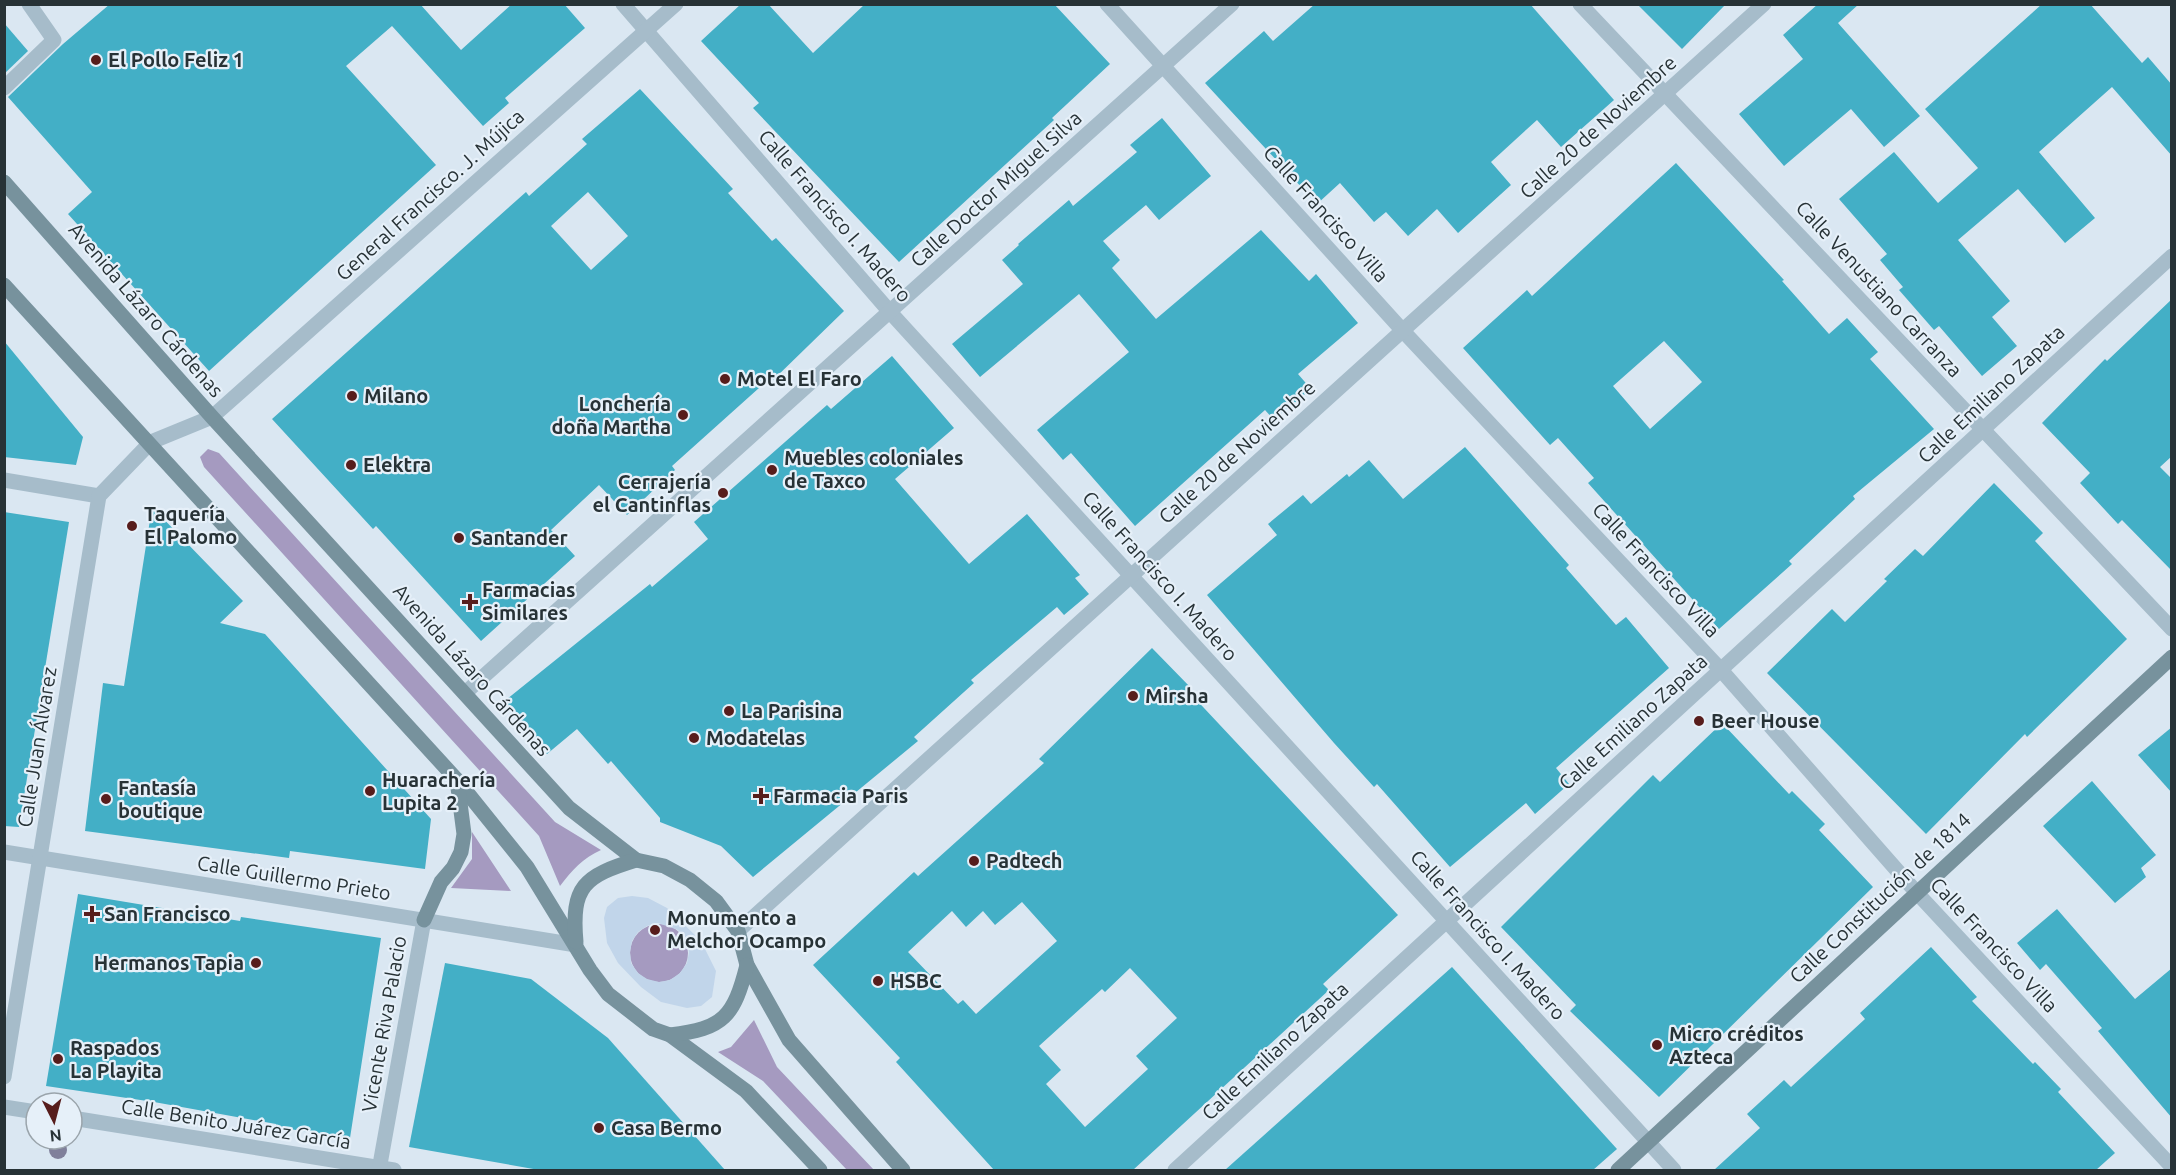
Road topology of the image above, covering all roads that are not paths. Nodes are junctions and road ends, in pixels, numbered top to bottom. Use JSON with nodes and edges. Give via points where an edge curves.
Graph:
{"nodes":[{"id":1,"x":29,"y":4,"type":"edge"},
{"id":2,"x":623,"y":4,"type":"edge"},
{"id":3,"x":676,"y":4,"type":"edge"},
{"id":4,"x":1107,"y":4,"type":"edge"},
{"id":5,"x":1233,"y":4,"type":"edge"},
{"id":6,"x":1580,"y":4,"type":"edge"},
{"id":7,"x":1764,"y":4,"type":"edge"},
{"id":8,"x":647,"y":30,"type":"junction"},
{"id":9,"x":1164,"y":66,"type":"junction"},
{"id":10,"x":4,"y":88,"type":"edge"},
{"id":11,"x":1665,"y":94,"type":"junction"},
{"id":12,"x":4,"y":182,"type":"edge"},
{"id":13,"x":2172,"y":256,"type":"edge"},
{"id":14,"x":4,"y":285,"type":"edge"},
{"id":15,"x":890,"y":312,"type":"junction"},
{"id":16,"x":1403,"y":331,"type":"junction"},
{"id":17,"x":212,"y":417,"type":"junction"},
{"id":18,"x":1983,"y":430,"type":"junction"},
{"id":19,"x":151,"y":442,"type":"junction"},
{"id":20,"x":4,"y":480,"type":"edge"},
{"id":21,"x":99,"y":496,"type":"junction"},
{"id":22,"x":1131,"y":576,"type":"junction"},
{"id":23,"x":2172,"y":628,"type":"edge"},
{"id":24,"x":2172,"y":657,"type":"edge"},
{"id":25,"x":1721,"y":670,"type":"junction"},
{"id":26,"x":465,"y":693,"type":"junction"},
{"id":27,"x":457,"y":780,"type":"junction"},
{"id":28,"x":4,"y":852,"type":"edge"},
{"id":29,"x":40,"y":858,"type":"junction"},
{"id":30,"x":636,"y":861,"type":"junction"},
{"id":31,"x":1917,"y":893,"type":"junction"},
{"id":32,"x":424,"y":920,"type":"junction"},
{"id":33,"x":1447,"y":921,"type":"junction"},
{"id":34,"x":738,"y":931,"type":"junction"},
{"id":35,"x":576,"y":945,"type":"junction"},
{"id":36,"x":747,"y":964,"type":"junction"},
{"id":37,"x":670,"y":1035,"type":"junction"},
{"id":38,"x":4,"y":1077,"type":"edge"},
{"id":39,"x":4,"y":1107,"type":"edge"},
{"id":40,"x":24,"y":1110,"type":"edge"},
{"id":41,"x":84,"y":1120,"type":"edge"},
{"id":42,"x":1647,"y":1143,"type":"junction"},
{"id":43,"x":2172,"y":1167,"type":"edge"},
{"id":44,"x":384,"y":1170,"type":"edge"},
{"id":45,"x":820,"y":1170,"type":"edge"},
{"id":46,"x":903,"y":1170,"type":"edge"},
{"id":47,"x":1175,"y":1170,"type":"edge"},
{"id":48,"x":1618,"y":1170,"type":"edge"},
{"id":49,"x":1674,"y":1170,"type":"edge"}],
"edges":[{"from":1,"to":10,"type":"street","via":[[54,40]]},
{"from":2,"to":8,"type":"street","name":"Calle Francisco I. Madero"},
{"from":3,"to":8,"type":"street","name":"General Francisco. J. Mújica"},
{"from":4,"to":9,"type":"street","name":"Calle Francisco Villa"},
{"from":5,"to":9,"type":"street","name":"Calle Doctor Miguel Silva"},
{"from":6,"to":11,"type":"street","name":"Calle Venustiano Carranza"},
{"from":7,"to":11,"type":"street","name":"Calle 20 de Noviembre"},
{"from":8,"to":15,"type":"street","name":"Calle Francisco I. Madero"},
{"from":8,"to":17,"type":"street","name":"General Francisco. J. Mújica"},
{"from":9,"to":15,"type":"street","name":"Calle Doctor Miguel Silva"},
{"from":9,"to":16,"type":"street","name":"Calle Francisco Villa"},
{"from":11,"to":16,"type":"street","name":"Calle 20 de Noviembre"},
{"from":11,"to":18,"type":"street","name":"Calle Venustiano Carranza"},
{"from":12,"to":17,"type":"main road","name":"Avenida Lázaro Cárdenas"},
{"from":13,"to":18,"type":"street","name":"Calle Emiliano Zapata"},
{"from":14,"to":19,"type":"main road"},
{"from":15,"to":22,"type":"street","name":"Calle Francisco I. Madero"},
{"from":15,"to":26,"type":"street","name":"Calle Doctor Miguel Silva"},
{"from":16,"to":22,"type":"street","name":"Calle 20 de Noviembre"},
{"from":16,"to":25,"type":"street","name":"Calle Francisco Villa"},
{"from":17,"to":19,"type":"street","name":"General Francisco. J. Mújica"},
{"from":17,"to":26,"type":"main road","name":"Avenida Lázaro Cárdenas"},
{"from":18,"to":23,"type":"street","name":"Calle Venustiano Carranza"},
{"from":18,"to":25,"type":"street","name":"Calle Emiliano Zapata"},
{"from":19,"to":21,"type":"street"},
{"from":19,"to":27,"type":"main road"},
{"from":20,"to":21,"type":"street"},
{"from":21,"to":29,"type":"street","name":"Calle Juan Álvarez"},
{"from":22,"to":33,"type":"street","name":"Calle Francisco I. Madero"},
{"from":22,"to":34,"type":"street","name":"Calle 20 de Noviembre"},
{"from":24,"to":31,"type":"main road","name":"Calle Constitución de 1814"},
{"from":25,"to":31,"type":"street","name":"Calle Francisco Villa"},
{"from":25,"to":33,"type":"street","name":"Calle Emiliano Zapata"},
{"from":26,"to":30,"type":"main road","name":"Avenida Lázaro Cárdenas","via":[[569,808]]},
{"from":27,"to":32,"type":"main road","via":[[464,834],[461,852],[441,882]]},
{"from":27,"to":35,"type":"main road","via":[[527,867]]},
{"from":28,"to":29,"type":"street","name":"Calle Guillermo Prieto"},
{"from":29,"to":32,"type":"street","name":"Calle Guillermo Prieto"},
{"from":29,"to":38,"type":"street","name":"Calle Juan Álvarez"},
{"from":30,"to":34,"type":"main road","name":"Avenida Lázaro Cárdenas","via":[[664,866],[690,880],[716,902]]},
{"from":30,"to":35,"type":"main road","via":[[603,870],[581,890],[573,910]]},
{"from":31,"to":42,"type":"main road","name":"Calle Constitución de 1814"},
{"from":31,"to":43,"type":"street","name":"Calle Francisco Villa"},
{"from":32,"to":35,"type":"street","name":"Calle Guillermo Prieto"},
{"from":32,"to":44,"type":"street","name":"Vicente Riva Palacio"},
{"from":33,"to":42,"type":"street","name":"Calle Francisco I. Madero"},
{"from":33,"to":47,"type":"street","name":"Calle Emiliano Zapata"},
{"from":34,"to":36,"type":"main road","name":"Avenida Lázaro Cárdenas"},
{"from":35,"to":37,"type":"main road","via":[[608,994],[653,1029]]},
{"from":36,"to":37,"type":"main road","via":[[732,1010],[699,1032]]},
{"from":36,"to":46,"type":"main road","name":"Avenida Lázaro Cárdenas","via":[[789,1040]]},
{"from":37,"to":45,"type":"main road","via":[[746,1091]]},
{"from":39,"to":40,"type":"street"},
{"from":41,"to":44,"type":"street","name":"Calle Benito Juárez García"},
{"from":42,"to":48,"type":"main road","name":"Calle Constitución de 1814"},
{"from":42,"to":49,"type":"street","name":"Calle Francisco I. Madero"}]}
